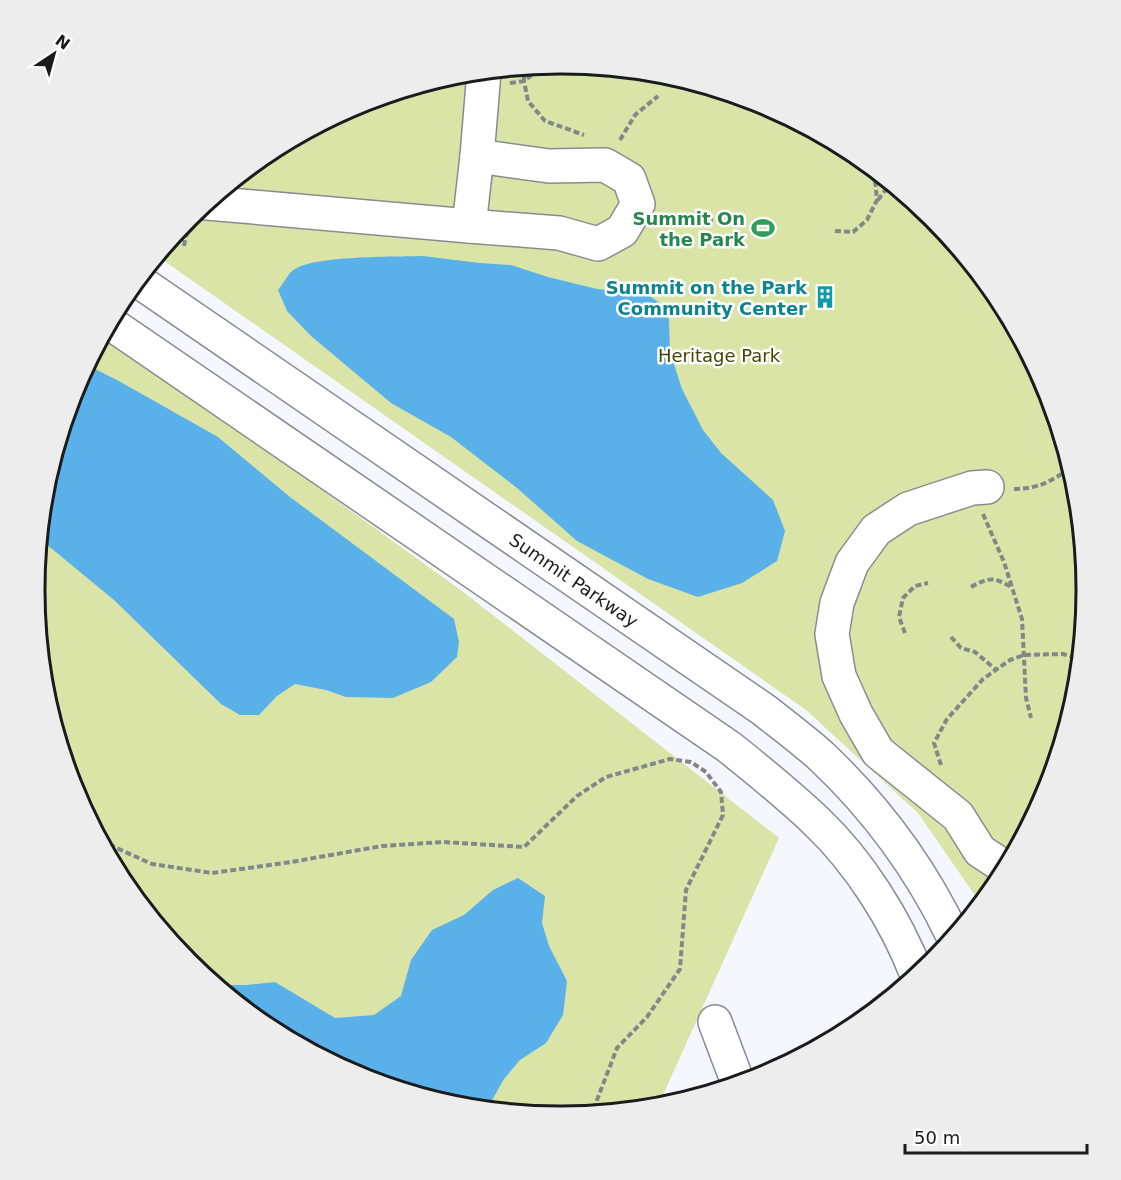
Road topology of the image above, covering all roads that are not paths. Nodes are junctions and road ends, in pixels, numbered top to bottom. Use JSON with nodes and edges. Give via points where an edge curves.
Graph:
{"nodes":[{"id":1,"x":493,"y":79,"type":"edge"},
{"id":2,"x":477,"y":156,"type":"junction"},
{"id":3,"x":219,"y":204,"type":"edge"},
{"id":4,"x":469,"y":226,"type":"junction"},
{"id":5,"x":145,"y":286,"type":"edge"},
{"id":6,"x":117,"y":328,"type":"edge"},
{"id":7,"x":980,"y":488,"type":"road end"},
{"id":8,"x":998,"y":863,"type":"edge"},
{"id":9,"x":950,"y":928,"type":"edge"},
{"id":10,"x":913,"y":966,"type":"edge"},
{"id":11,"x":715,"y":1022,"type":"dead end"},
{"id":12,"x":735,"y":1075,"type":"edge"}],
"edges":[{"from":1,"to":2,"type":"street"},
{"from":2,"to":4,"type":"street"},
{"from":2,"to":4,"type":"street","via":[[549,166],[605,165],[629,179],[638,204],[622,231],[598,244],[559,232]]},
{"from":3,"to":4,"type":"street"},
{"from":5,"to":9,"type":"street","name":"Summit Parkway","via":[[773,718],[819,755],[872,811],[914,867]]},
{"from":6,"to":10,"type":"street","via":[[762,773],[837,843],[891,920]]},
{"from":7,"to":8,"type":"street","via":[[908,509],[876,530],[852,563],[837,603],[832,634],[839,676],[878,752],[958,816],[980,850]]},
{"from":11,"to":12,"type":"street"}]}
